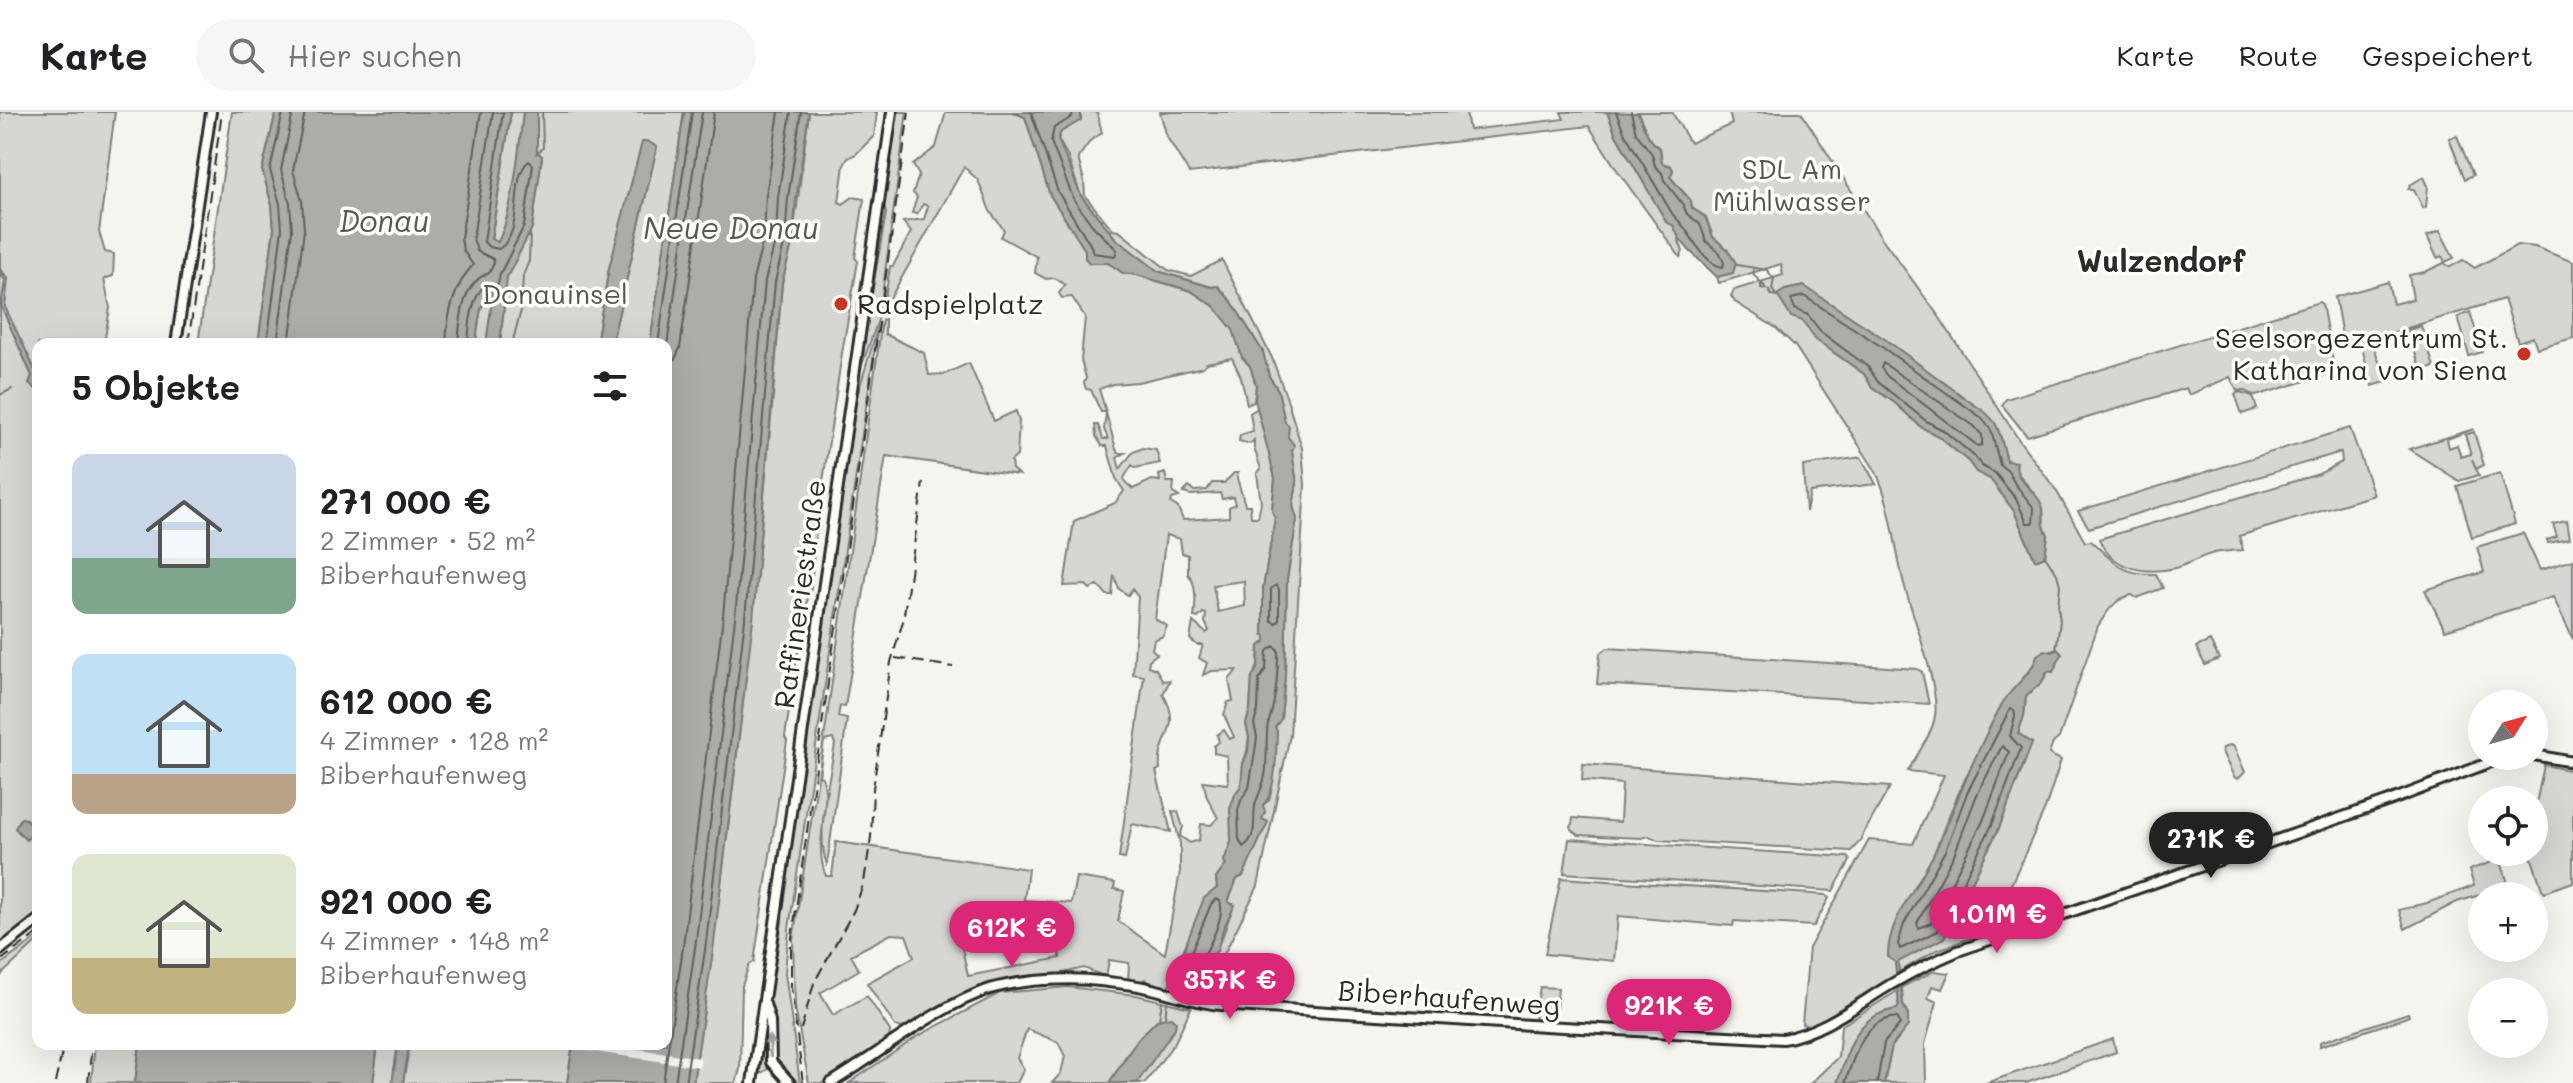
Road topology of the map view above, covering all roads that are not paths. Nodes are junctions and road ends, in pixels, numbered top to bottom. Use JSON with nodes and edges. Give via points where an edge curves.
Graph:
{"nodes":[{"id":1,"x":211,"y":112,"type":"edge"},
{"id":2,"x":892,"y":112,"type":"edge"},
{"id":3,"x":177,"y":338,"type":"edge"},
{"id":4,"x":2548,"y":758,"type":"edge"},
{"id":5,"x":2573,"y":762,"type":"edge"},
{"id":6,"x":2470,"y":770,"type":"edge"},
{"id":7,"x":32,"y":925,"type":"edge"},
{"id":8,"x":0,"y":950,"type":"edge"},
{"id":9,"x":764,"y":1003,"type":"junction"},
{"id":10,"x":752,"y":1083,"type":"edge"},
{"id":11,"x":790,"y":1083,"type":"edge"},
{"id":12,"x":831,"y":1083,"type":"edge"}],
"edges":[{"from":1,"to":3,"type":"main road"},
{"from":2,"to":9,"type":"main road","name":"Raffineriestraße"},
{"from":4,"to":5,"type":"main road"},
{"from":6,"to":12,"type":"main road","name":"Biberhaufenweg","via":[[1958,951],[1818,1029],[1783,1039],[1205,1003],[1144,987],[1078,980],[992,988],[950,1008]]},
{"from":7,"to":8,"type":"main road"},
{"from":9,"to":10,"type":"main road","name":"Raffineriestraße"},
{"from":11,"to":9,"type":"main road","one_way":true,"via":[[771,1062]]}]}
